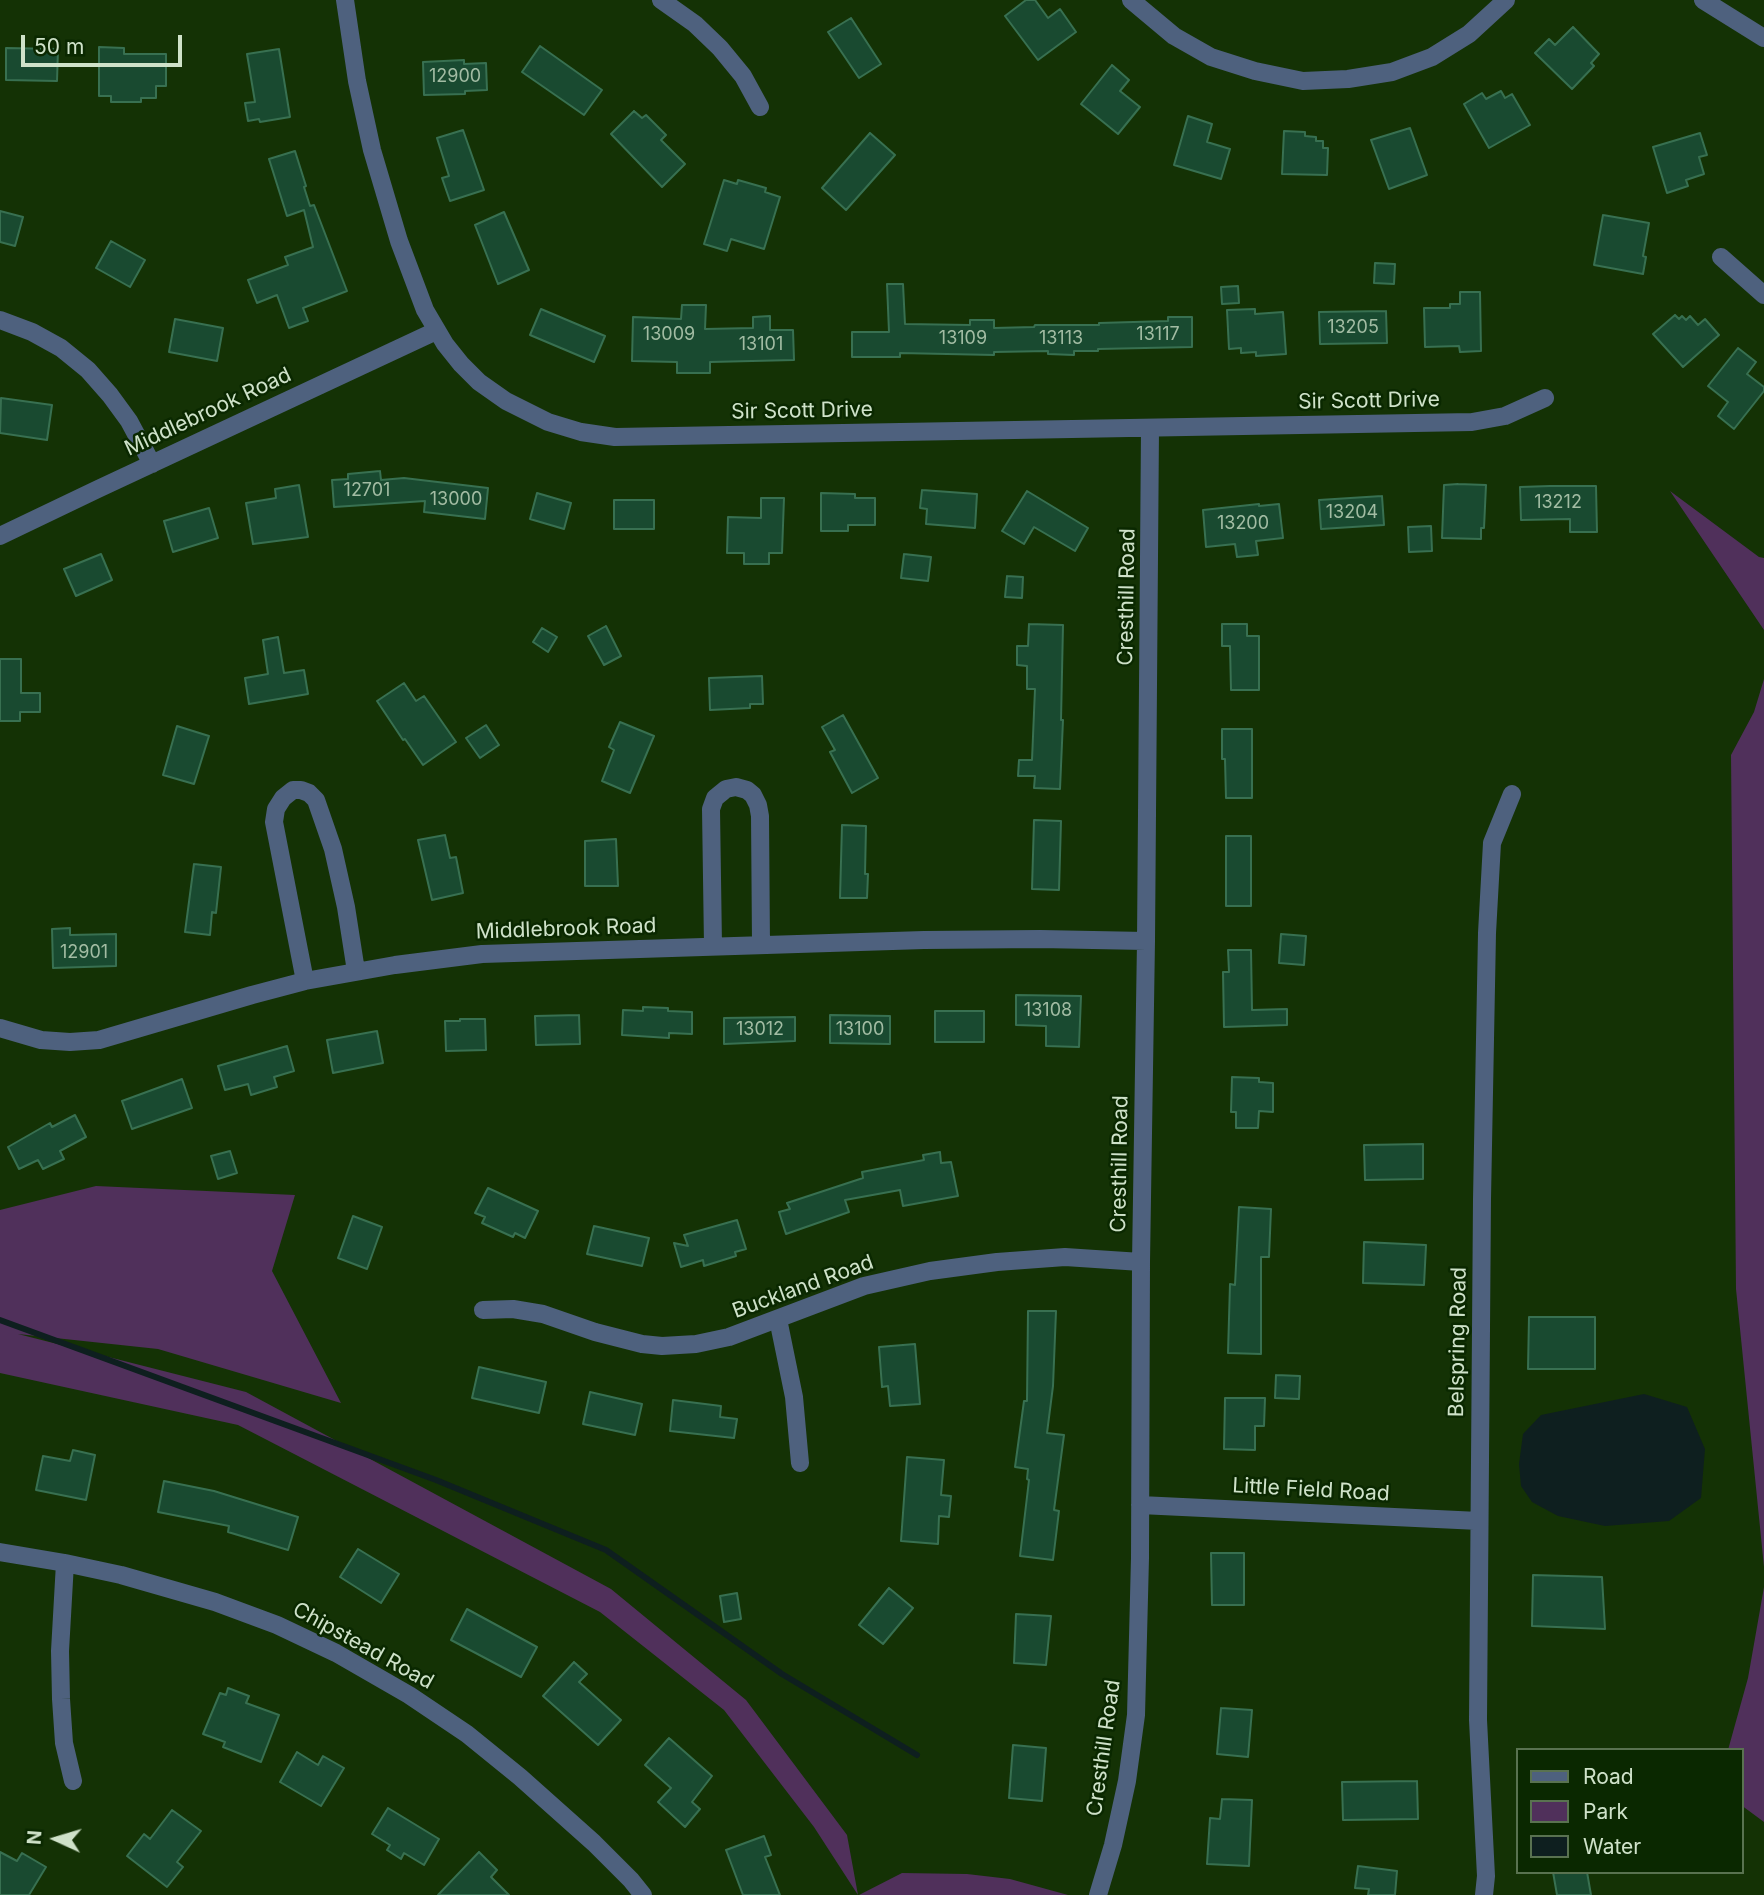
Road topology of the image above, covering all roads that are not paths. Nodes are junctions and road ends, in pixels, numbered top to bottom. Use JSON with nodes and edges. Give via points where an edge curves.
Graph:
{"nodes":[{"id":1,"x":345,"y":0,"type":"edge"},
{"id":2,"x":661,"y":0,"type":"edge"},
{"id":3,"x":1132,"y":0,"type":"edge"},
{"id":4,"x":1506,"y":0,"type":"edge"},
{"id":5,"x":1703,"y":0,"type":"edge"},
{"id":6,"x":1764,"y":38,"type":"edge"},
{"id":7,"x":760,"y":107,"type":"dead end"},
{"id":8,"x":1721,"y":257,"type":"dead end"},
{"id":9,"x":1764,"y":295,"type":"edge"},
{"id":10,"x":0,"y":320,"type":"edge"},
{"id":11,"x":436,"y":331,"type":"junction"},
{"id":12,"x":1545,"y":397,"type":"dead end"},
{"id":13,"x":1150,"y":429,"type":"junction"},
{"id":14,"x":152,"y":464,"type":"junction"},
{"id":15,"x":0,"y":536,"type":"edge"},
{"id":16,"x":1512,"y":793,"type":"dead end"},
{"id":17,"x":1146,"y":941,"type":"junction"},
{"id":18,"x":761,"y":945,"type":"junction"},
{"id":19,"x":713,"y":946,"type":"junction"},
{"id":20,"x":356,"y":971,"type":"junction"},
{"id":21,"x":305,"y":981,"type":"junction"},
{"id":22,"x":0,"y":1028,"type":"edge"},
{"id":23,"x":1141,"y":1262,"type":"junction"},
{"id":24,"x":483,"y":1310,"type":"dead end"},
{"id":25,"x":778,"y":1319,"type":"junction"},
{"id":26,"x":800,"y":1463,"type":"dead end"},
{"id":27,"x":1140,"y":1505,"type":"junction"},
{"id":28,"x":1479,"y":1521,"type":"junction"},
{"id":29,"x":0,"y":1552,"type":"edge"},
{"id":30,"x":65,"y":1563,"type":"junction"},
{"id":31,"x":74,"y":1781,"type":"dead end"},
{"id":32,"x":643,"y":1895,"type":"edge"},
{"id":33,"x":1098,"y":1895,"type":"edge"},
{"id":34,"x":1485,"y":1895,"type":"edge"}],
"edges":[{"from":1,"to":11,"type":"street","name":"Sir Scott Drive","via":[[372,150],[399,241]]},
{"from":2,"to":7,"type":"street","via":[[720,48]]},
{"from":3,"to":4,"type":"street","via":[[1174,36],[1211,57],[1303,81],[1392,72],[1432,57],[1469,34]]},
{"from":5,"to":6,"type":"street"},
{"from":8,"to":9,"type":"street"},
{"from":10,"to":14,"type":"street","via":[[61,348],[88,370],[129,421]]},
{"from":11,"to":13,"type":"street","name":"Sir Scott Drive","via":[[461,364],[506,401],[548,422],[592,434]]},
{"from":11,"to":14,"type":"street","name":"Middlebrook Road"},
{"from":12,"to":13,"type":"street","name":"Sir Scott Drive","via":[[1505,416],[1477,422]]},
{"from":13,"to":17,"type":"street","name":"Cresthill Road"},
{"from":14,"to":15,"type":"street","name":"Middlebrook Road"},
{"from":16,"to":28,"type":"street","name":"Belspring Road","via":[[1492,843],[1487,933]]},
{"from":17,"to":18,"type":"street","name":"Middlebrook Road"},
{"from":17,"to":23,"type":"street","name":"Cresthill Road"},
{"from":18,"to":19,"type":"street","name":"Middlebrook Road"},
{"from":18,"to":19,"type":"street","via":[[760,816],[753,795],[736,787],[715,798],[711,809]]},
{"from":19,"to":20,"type":"street","name":"Middlebrook Road","via":[[482,954]]},
{"from":20,"to":21,"type":"street","name":"Middlebrook Road"},
{"from":20,"to":21,"type":"street","via":[[333,849],[316,800],[309,793],[293,790],[276,809],[274,822]]},
{"from":21,"to":22,"type":"street","name":"Middlebrook Road","via":[[99,1040],[41,1040]]},
{"from":23,"to":25,"type":"street","name":"Buckland Road","via":[[1065,1258],[930,1272],[864,1286]]},
{"from":23,"to":27,"type":"street","name":"Cresthill Road"},
{"from":24,"to":25,"type":"street","name":"Buckland Road","via":[[543,1314],[607,1335],[662,1346],[729,1338]]},
{"from":25,"to":26,"type":"street","via":[[794,1397]]},
{"from":27,"to":28,"type":"street","name":"Little Field Road"},
{"from":27,"to":33,"type":"street","name":"Cresthill Road","via":[[1136,1715],[1128,1781]]},
{"from":28,"to":34,"type":"street","name":"Belspring Road","via":[[1478,1720]]},
{"from":29,"to":30,"type":"street","name":"Chipstead Road"},
{"from":30,"to":31,"type":"street","via":[[61,1699],[64,1743]]},
{"from":30,"to":32,"type":"street","name":"Chipstead Road","via":[[228,1606],[336,1653],[467,1734],[594,1843]]}]}
